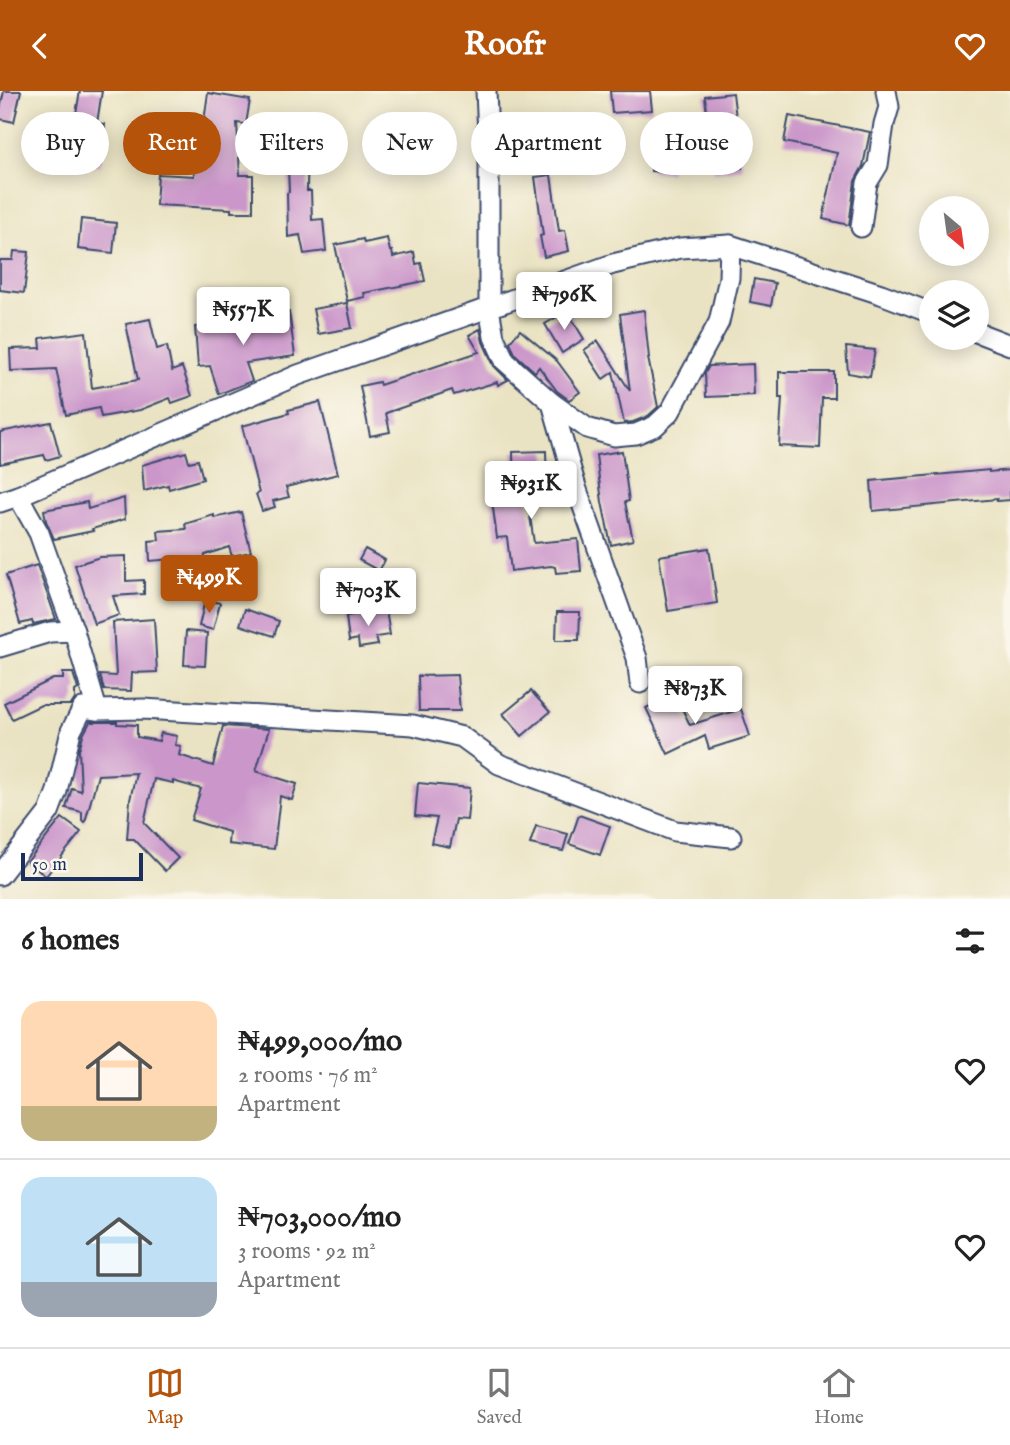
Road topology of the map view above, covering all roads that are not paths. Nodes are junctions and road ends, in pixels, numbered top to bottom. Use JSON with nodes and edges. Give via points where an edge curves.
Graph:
{"nodes":[{"id":1,"x":486,"y":91,"type":"edge"},
{"id":2,"x":886,"y":91,"type":"edge"},
{"id":3,"x":861,"y":227,"type":"dead end"},
{"id":4,"x":730,"y":245,"type":"junction"},
{"id":5,"x":489,"y":308,"type":"junction"},
{"id":6,"x":919,"y":308,"type":"edge"},
{"id":7,"x":989,"y":337,"type":"edge"},
{"id":8,"x":1010,"y":345,"type":"edge"},
{"id":9,"x":552,"y":403,"type":"junction"},
{"id":10,"x":9,"y":499,"type":"edge"},
{"id":11,"x":74,"y":631,"type":"junction"},
{"id":12,"x":0,"y":647,"type":"edge"},
{"id":13,"x":640,"y":683,"type":"dead end"},
{"id":14,"x":97,"y":710,"type":"junction"},
{"id":15,"x":731,"y":837,"type":"dead end"},
{"id":16,"x":3,"y":865,"type":"edge"}],
"edges":[{"from":1,"to":5,"type":"street"},
{"from":2,"to":3,"type":"street","via":[[889,107],[878,165],[867,183]]},
{"from":4,"to":5,"type":"street","via":[[680,248],[613,264]]},
{"from":4,"to":6,"type":"street"},
{"from":4,"to":9,"type":"street","via":[[729,278],[719,323],[670,412],[655,426],[614,436],[587,428]]},
{"from":5,"to":9,"type":"street","via":[[494,337],[505,361]]},
{"from":5,"to":10,"type":"street","via":[[298,375]]},
{"from":7,"to":8,"type":"street"},
{"from":9,"to":13,"type":"street","via":[[576,487],[637,658]]},
{"from":10,"to":11,"type":"street","via":[[39,533]]},
{"from":11,"to":12,"type":"street","via":[[50,632]]},
{"from":11,"to":14,"type":"street"},
{"from":14,"to":15,"type":"street","via":[[413,725],[462,737],[499,764],[675,831]]},
{"from":14,"to":16,"type":"street","via":[[83,708],[71,731],[49,812]]}]}
